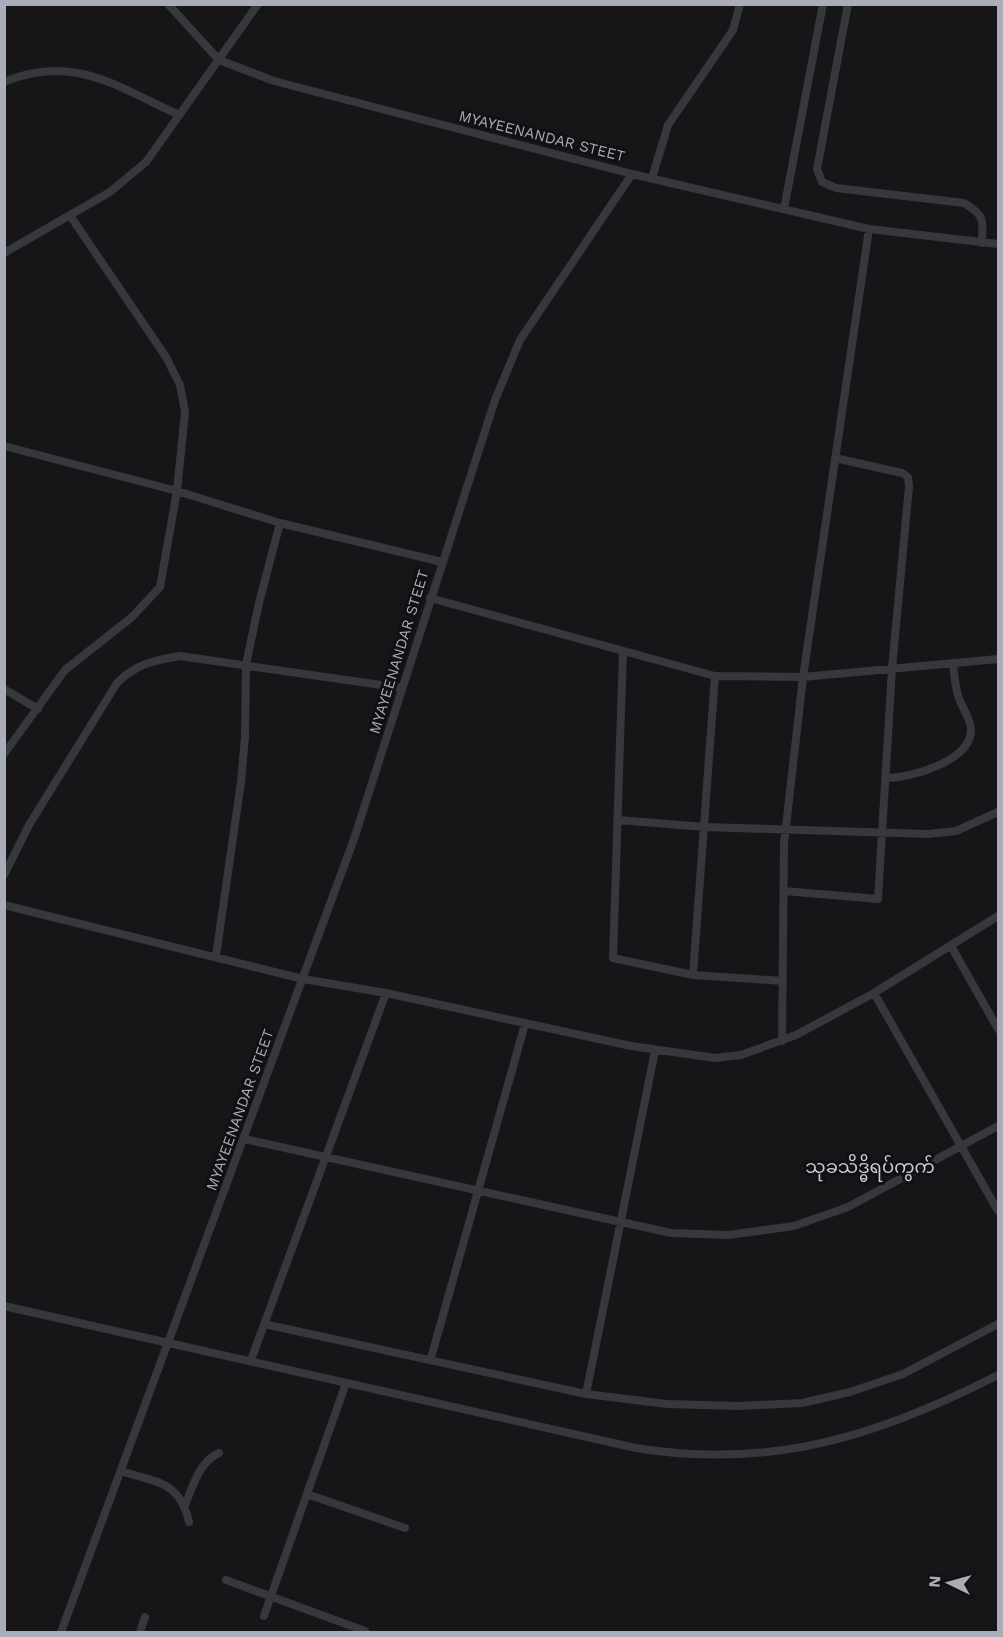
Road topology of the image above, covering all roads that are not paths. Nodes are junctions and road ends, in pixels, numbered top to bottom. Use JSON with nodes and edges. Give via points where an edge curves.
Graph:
{"nodes":[{"id":1,"x":168,"y":4,"type":"edge"},
{"id":2,"x":258,"y":4,"type":"edge"},
{"id":3,"x":740,"y":4,"type":"edge"},
{"id":4,"x":823,"y":4,"type":"edge"},
{"id":5,"x":848,"y":4,"type":"edge"},
{"id":6,"x":219,"y":60,"type":"junction"},
{"id":7,"x":4,"y":81,"type":"edge"},
{"id":8,"x":179,"y":115,"type":"junction"},
{"id":9,"x":632,"y":174,"type":"junction"},
{"id":10,"x":652,"y":178,"type":"junction"},
{"id":11,"x":784,"y":209,"type":"junction"},
{"id":12,"x":71,"y":217,"type":"junction"},
{"id":13,"x":869,"y":229,"type":"junction"},
{"id":14,"x":982,"y":243,"type":"junction"},
{"id":15,"x":999,"y":244,"type":"edge"},
{"id":16,"x":4,"y":253,"type":"edge"},
{"id":17,"x":4,"y":446,"type":"edge"},
{"id":18,"x":835,"y":458,"type":"junction"},
{"id":19,"x":177,"y":491,"type":"junction"},
{"id":20,"x":280,"y":523,"type":"junction"},
{"id":21,"x":442,"y":562,"type":"junction"},
{"id":22,"x":430,"y":598,"type":"junction"},
{"id":23,"x":623,"y":651,"type":"junction"},
{"id":24,"x":999,"y":659,"type":"edge"},
{"id":25,"x":953,"y":663,"type":"junction"},
{"id":26,"x":246,"y":664,"type":"junction"},
{"id":27,"x":892,"y":669,"type":"junction"},
{"id":28,"x":715,"y":676,"type":"junction"},
{"id":29,"x":803,"y":676,"type":"junction"},
{"id":30,"x":402,"y":688,"type":"junction"},
{"id":31,"x":4,"y":689,"type":"edge"},
{"id":32,"x":38,"y":709,"type":"junction"},
{"id":33,"x":4,"y":754,"type":"edge"},
{"id":34,"x":886,"y":778,"type":"junction"},
{"id":35,"x":999,"y":812,"type":"edge"},
{"id":36,"x":618,"y":820,"type":"junction"},
{"id":37,"x":704,"y":828,"type":"junction"},
{"id":38,"x":786,"y":829,"type":"junction"},
{"id":39,"x":882,"y":833,"type":"junction"},
{"id":40,"x":4,"y":875,"type":"edge"},
{"id":41,"x":784,"y":891,"type":"junction"},
{"id":42,"x":4,"y":905,"type":"edge"},
{"id":43,"x":999,"y":916,"type":"edge"},
{"id":44,"x":951,"y":945,"type":"junction"},
{"id":45,"x":216,"y":956,"type":"junction"},
{"id":46,"x":693,"y":975,"type":"junction"},
{"id":47,"x":303,"y":979,"type":"junction"},
{"id":48,"x":783,"y":981,"type":"junction"},
{"id":49,"x":386,"y":993,"type":"junction"},
{"id":50,"x":874,"y":993,"type":"junction"},
{"id":51,"x":995,"y":1016,"type":"edge"},
{"id":52,"x":525,"y":1024,"type":"junction"},
{"id":53,"x":999,"y":1029,"type":"edge"},
{"id":54,"x":782,"y":1041,"type":"junction"},
{"id":55,"x":655,"y":1050,"type":"junction"},
{"id":56,"x":999,"y":1126,"type":"edge"},
{"id":57,"x":244,"y":1139,"type":"junction"},
{"id":58,"x":962,"y":1147,"type":"junction"},
{"id":59,"x":325,"y":1157,"type":"junction"},
{"id":60,"x":479,"y":1191,"type":"junction"},
{"id":61,"x":999,"y":1211,"type":"edge"},
{"id":62,"x":621,"y":1223,"type":"junction"},
{"id":63,"x":4,"y":1306,"type":"edge"},
{"id":64,"x":264,"y":1324,"type":"junction"},
{"id":65,"x":999,"y":1324,"type":"edge"},
{"id":66,"x":168,"y":1343,"type":"junction"},
{"id":67,"x":431,"y":1358,"type":"junction"},
{"id":68,"x":251,"y":1360,"type":"junction"},
{"id":69,"x":999,"y":1375,"type":"edge"},
{"id":70,"x":346,"y":1383,"type":"junction"},
{"id":71,"x":586,"y":1394,"type":"junction"},
{"id":72,"x":219,"y":1453,"type":"dead end"},
{"id":73,"x":121,"y":1471,"type":"junction"},
{"id":74,"x":307,"y":1494,"type":"junction"},
{"id":75,"x":185,"y":1505,"type":"junction"},
{"id":76,"x":189,"y":1522,"type":"dead end"},
{"id":77,"x":405,"y":1528,"type":"dead end"},
{"id":78,"x":226,"y":1580,"type":"dead end"},
{"id":79,"x":271,"y":1596,"type":"junction"},
{"id":80,"x":264,"y":1616,"type":"dead end"},
{"id":81,"x":145,"y":1617,"type":"dead end"},
{"id":82,"x":365,"y":1631,"type":"dead end"},
{"id":83,"x":62,"y":1632,"type":"edge"},
{"id":84,"x":140,"y":1632,"type":"edge"}],
"edges":[{"from":1,"to":6,"type":"street","name":"MYAYEENANDAR STEET"},
{"from":2,"to":6,"type":"street"},
{"from":3,"to":10,"type":"street","via":[[733,30],[668,125]]},
{"from":4,"to":11,"type":"street"},
{"from":5,"to":14,"type":"street","via":[[817,169],[822,182],[836,188],[964,203],[978,212],[983,221]]},
{"from":6,"to":8,"type":"street"},
{"from":6,"to":9,"type":"street","name":"MYAYEENANDAR STEET","via":[[274,81]]},
{"from":7,"to":8,"type":"street","via":[[28,72],[81,72]]},
{"from":8,"to":12,"type":"street","via":[[146,162]]},
{"from":9,"to":10,"type":"street"},
{"from":9,"to":21,"type":"street","name":"MYAYEENANDAR STEET","via":[[520,340],[495,400]]},
{"from":10,"to":11,"type":"street"},
{"from":11,"to":13,"type":"street"},
{"from":12,"to":16,"type":"street"},
{"from":12,"to":19,"type":"street","via":[[166,357],[180,385],[185,412]]},
{"from":13,"to":14,"type":"street"},
{"from":13,"to":18,"type":"street"},
{"from":14,"to":15,"type":"street"},
{"from":17,"to":19,"type":"street"},
{"from":18,"to":27,"type":"street","via":[[908,477]]},
{"from":18,"to":29,"type":"street"},
{"from":19,"to":20,"type":"street"},
{"from":19,"to":32,"type":"street","via":[[160,587],[132,617],[65,670]]},
{"from":20,"to":21,"type":"street"},
{"from":20,"to":26,"type":"street"},
{"from":21,"to":22,"type":"street","name":"MYAYEENANDAR STEET"},
{"from":22,"to":23,"type":"street"},
{"from":22,"to":30,"type":"street","name":"MYAYEENANDAR STEET"},
{"from":23,"to":28,"type":"street"},
{"from":23,"to":36,"type":"street"},
{"from":24,"to":25,"type":"street"},
{"from":25,"to":27,"type":"street"},
{"from":25,"to":34,"type":"street","via":[[958,697],[972,726],[970,740],[960,752],[934,767],[906,778]]},
{"from":26,"to":30,"type":"street"},
{"from":26,"to":40,"type":"street","via":[[180,656],[132,669],[117,682],[34,816]]},
{"from":26,"to":45,"type":"street","via":[[244,748]]},
{"from":27,"to":29,"type":"street"},
{"from":27,"to":34,"type":"street"},
{"from":28,"to":29,"type":"street"},
{"from":28,"to":37,"type":"street"},
{"from":29,"to":38,"type":"street"},
{"from":30,"to":47,"type":"street","name":"MYAYEENANDAR STEET"},
{"from":31,"to":32,"type":"street"},
{"from":32,"to":33,"type":"street"},
{"from":34,"to":39,"type":"street"},
{"from":35,"to":39,"type":"street","via":[[956,831]]},
{"from":36,"to":37,"type":"street"},
{"from":36,"to":46,"type":"street","via":[[613,958]]},
{"from":37,"to":38,"type":"street"},
{"from":37,"to":46,"type":"street"},
{"from":38,"to":39,"type":"street"},
{"from":38,"to":41,"type":"street"},
{"from":39,"to":41,"type":"street","via":[[878,899]]},
{"from":41,"to":48,"type":"street"},
{"from":42,"to":45,"type":"street"},
{"from":43,"to":44,"type":"street"},
{"from":44,"to":50,"type":"street"},
{"from":44,"to":51,"type":"street"},
{"from":45,"to":47,"type":"street"},
{"from":46,"to":48,"type":"street"},
{"from":47,"to":49,"type":"street"},
{"from":47,"to":57,"type":"street","name":"MYAYEENANDAR STEET"},
{"from":48,"to":54,"type":"street"},
{"from":49,"to":52,"type":"street"},
{"from":49,"to":59,"type":"street"},
{"from":50,"to":54,"type":"street"},
{"from":50,"to":58,"type":"street"},
{"from":51,"to":53,"type":"street"},
{"from":52,"to":55,"type":"street"},
{"from":52,"to":60,"type":"street"},
{"from":54,"to":55,"type":"street","via":[[741,1056],[715,1058]]},
{"from":55,"to":62,"type":"street"},
{"from":56,"to":58,"type":"street"},
{"from":57,"to":59,"type":"street"},
{"from":57,"to":66,"type":"street","name":"MYAYEENANDAR STEET"},
{"from":58,"to":61,"type":"street"},
{"from":58,"to":62,"type":"street","via":[[848,1207],[794,1226],[728,1235],[671,1233]]},
{"from":59,"to":60,"type":"street"},
{"from":59,"to":64,"type":"street"},
{"from":60,"to":62,"type":"street"},
{"from":60,"to":67,"type":"street"},
{"from":62,"to":71,"type":"street"},
{"from":63,"to":66,"type":"street"},
{"from":64,"to":67,"type":"street"},
{"from":64,"to":68,"type":"street"},
{"from":65,"to":71,"type":"street","via":[[903,1374],[802,1403],[687,1404]]},
{"from":66,"to":68,"type":"street"},
{"from":66,"to":73,"type":"street","name":"MYAYEENANDAR STEET"},
{"from":67,"to":71,"type":"street"},
{"from":68,"to":70,"type":"street"},
{"from":69,"to":70,"type":"street","via":[[918,1414],[859,1435],[744,1455],[684,1456]]},
{"from":70,"to":74,"type":"street"},
{"from":72,"to":75,"type":"street","via":[[203,1465]]},
{"from":73,"to":75,"type":"street","via":[[177,1491]]},
{"from":73,"to":83,"type":"street","name":"MYAYEENANDAR STEET"},
{"from":74,"to":77,"type":"street"},
{"from":74,"to":79,"type":"street"},
{"from":75,"to":76,"type":"street"},
{"from":78,"to":79,"type":"street"},
{"from":79,"to":80,"type":"street"},
{"from":79,"to":82,"type":"street"},
{"from":81,"to":84,"type":"street"}]}
